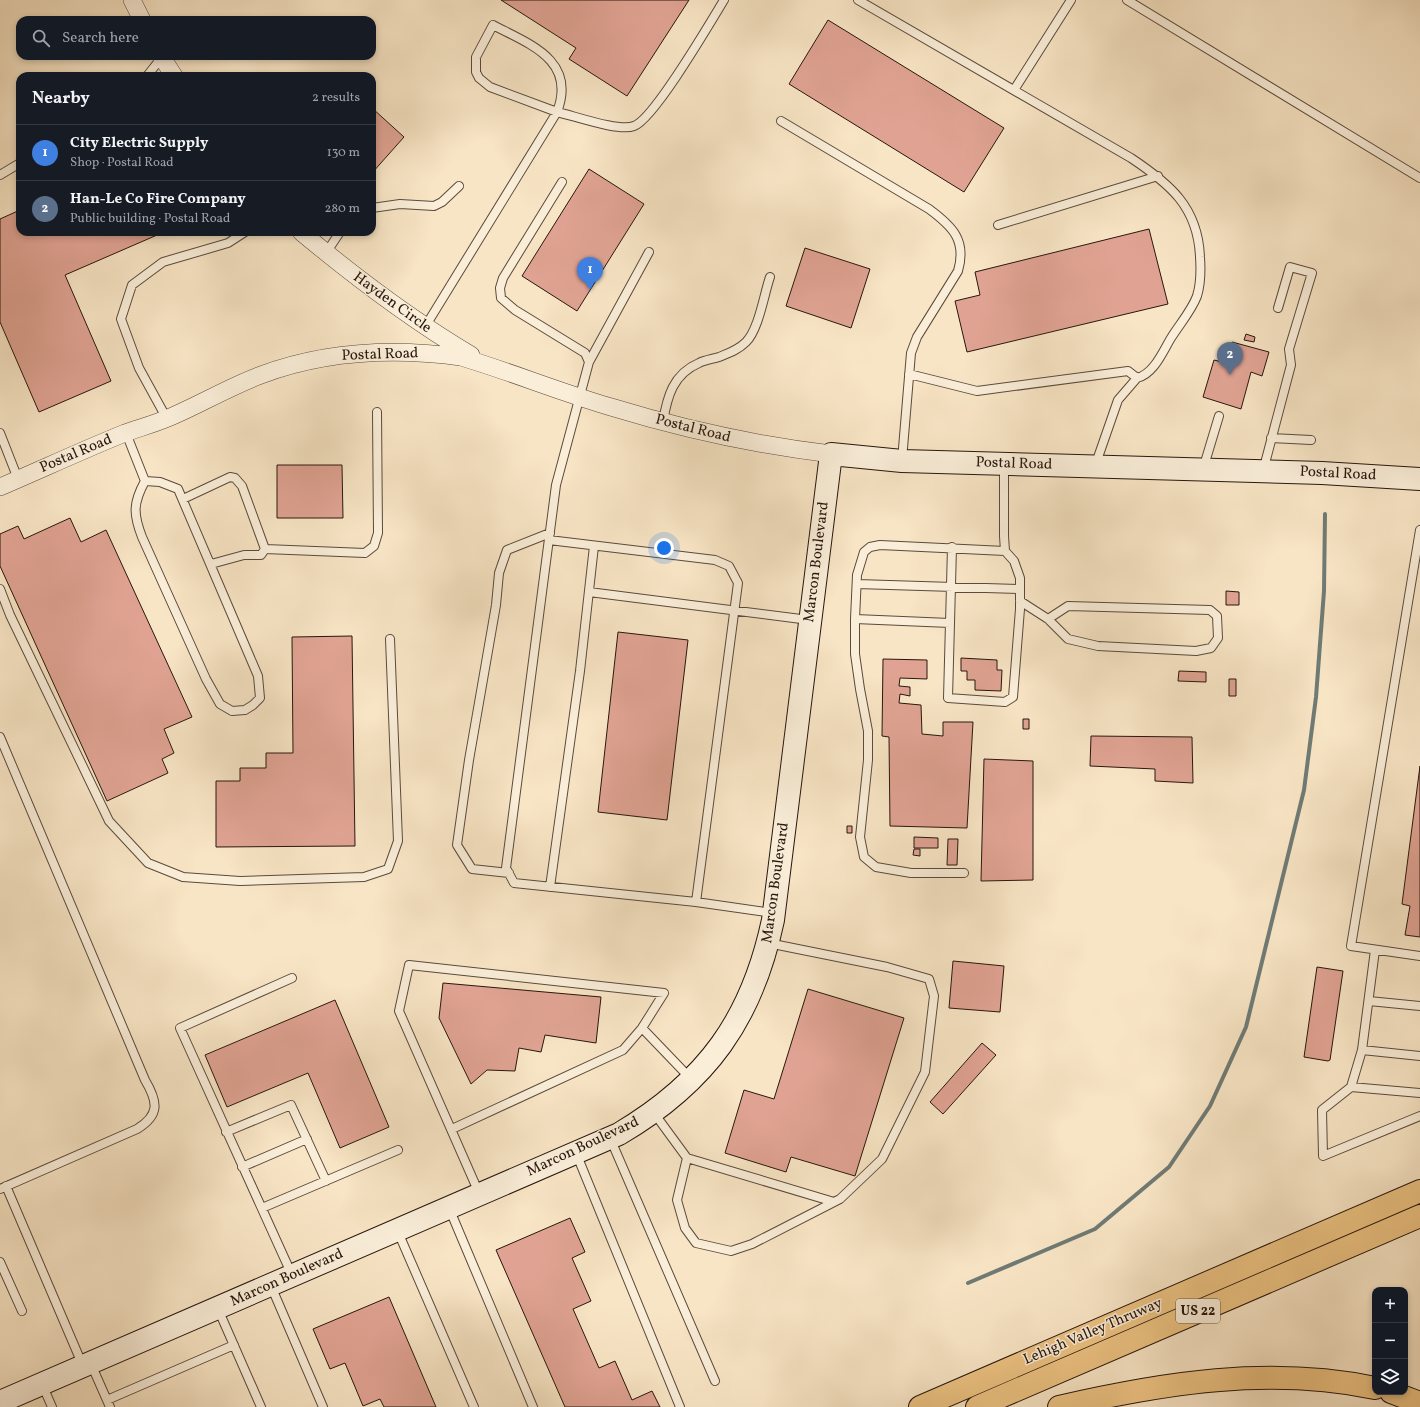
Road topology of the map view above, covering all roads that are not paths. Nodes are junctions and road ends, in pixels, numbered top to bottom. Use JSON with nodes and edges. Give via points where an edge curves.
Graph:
{"nodes":[{"id":1,"x":132,"y":0,"type":"edge"},
{"id":2,"x":724,"y":0,"type":"edge"},
{"id":3,"x":858,"y":0,"type":"edge"},
{"id":4,"x":1071,"y":0,"type":"edge"},
{"id":5,"x":1127,"y":0,"type":"edge"},
{"id":6,"x":140,"y":16,"type":"edge"},
{"id":7,"x":160,"y":60,"type":"edge"},
{"id":8,"x":164,"y":60,"type":"edge"},
{"id":9,"x":150,"y":72,"type":"edge"},
{"id":10,"x":171,"y":72,"type":"edge"},
{"id":11,"x":1014,"y":90,"type":"junction"},
{"id":12,"x":557,"y":112,"type":"junction"},
{"id":13,"x":781,"y":121,"type":"dead end"},
{"id":14,"x":16,"y":165,"type":"edge"},
{"id":15,"x":0,"y":175,"type":"edge"},
{"id":16,"x":1158,"y":176,"type":"junction"},
{"id":17,"x":1420,"y":178,"type":"edge"},
{"id":18,"x":562,"y":182,"type":"dead end"},
{"id":19,"x":459,"y":186,"type":"dead end"},
{"id":20,"x":376,"y":207,"type":"edge"},
{"id":21,"x":998,"y":225,"type":"dead end"},
{"id":22,"x":239,"y":236,"type":"edge"},
{"id":23,"x":306,"y":236,"type":"edge"},
{"id":24,"x":337,"y":236,"type":"edge"},
{"id":25,"x":649,"y":252,"type":"dead end"},
{"id":26,"x":326,"y":253,"type":"junction"},
{"id":27,"x":770,"y":276,"type":"dead end"},
{"id":28,"x":1278,"y":308,"type":"dead end"},
{"id":29,"x":425,"y":327,"type":"junction"},
{"id":30,"x":589,"y":362,"type":"junction"},
{"id":31,"x":490,"y":366,"type":"junction"},
{"id":32,"x":909,"y":374,"type":"junction"},
{"id":33,"x":1137,"y":378,"type":"junction"},
{"id":34,"x":580,"y":397,"type":"junction"},
{"id":35,"x":377,"y":412,"type":"dead end"},
{"id":36,"x":1219,"y":416,"type":"dead end"},
{"id":37,"x":167,"y":419,"type":"junction"},
{"id":38,"x":663,"y":422,"type":"junction"},
{"id":39,"x":0,"y":433,"type":"edge"},
{"id":40,"x":126,"y":433,"type":"junction"},
{"id":41,"x":1271,"y":438,"type":"junction"},
{"id":42,"x":1311,"y":440,"type":"dead end"},
{"id":43,"x":830,"y":454,"type":"junction"},
{"id":44,"x":902,"y":460,"type":"junction"},
{"id":45,"x":1004,"y":464,"type":"junction"},
{"id":46,"x":1095,"y":466,"type":"junction"},
{"id":47,"x":1203,"y":470,"type":"junction"},
{"id":48,"x":1263,"y":472,"type":"junction"},
{"id":49,"x":18,"y":479,"type":"junction"},
{"id":50,"x":1420,"y":479,"type":"edge"},
{"id":51,"x":144,"y":480,"type":"junction"},
{"id":52,"x":0,"y":487,"type":"edge"},
{"id":53,"x":182,"y":499,"type":"junction"},
{"id":54,"x":1420,"y":530,"type":"edge"},
{"id":55,"x":550,"y":536,"type":"junction"},
{"id":56,"x":594,"y":546,"type":"junction"},
{"id":57,"x":952,"y":547,"type":"junction"},
{"id":58,"x":265,"y":549,"type":"junction"},
{"id":59,"x":1006,"y":551,"type":"junction"},
{"id":60,"x":211,"y":564,"type":"junction"},
{"id":61,"x":857,"y":584,"type":"junction"},
{"id":62,"x":951,"y":587,"type":"junction"},
{"id":63,"x":1020,"y":589,"type":"junction"},
{"id":64,"x":0,"y":590,"type":"edge"},
{"id":65,"x":589,"y":592,"type":"junction"},
{"id":66,"x":1020,"y":601,"type":"junction"},
{"id":67,"x":734,"y":610,"type":"junction"},
{"id":68,"x":855,"y":619,"type":"junction"},
{"id":69,"x":1048,"y":619,"type":"junction"},
{"id":70,"x":810,"y":620,"type":"junction"},
{"id":71,"x":950,"y":623,"type":"junction"},
{"id":72,"x":390,"y":639,"type":"dead end"},
{"id":73,"x":0,"y":737,"type":"edge"},
{"id":74,"x":509,"y":873,"type":"junction"},
{"id":75,"x":964,"y":874,"type":"dead end"},
{"id":76,"x":550,"y":887,"type":"junction"},
{"id":77,"x":696,"y":902,"type":"junction"},
{"id":78,"x":774,"y":913,"type":"junction"},
{"id":79,"x":768,"y":943,"type":"junction"},
{"id":80,"x":1375,"y":950,"type":"junction"},
{"id":81,"x":1420,"y":956,"type":"edge"},
{"id":82,"x":292,"y":978,"type":"dead end"},
{"id":83,"x":1368,"y":1001,"type":"junction"},
{"id":84,"x":1420,"y":1006,"type":"edge"},
{"id":85,"x":642,"y":1028,"type":"junction"},
{"id":86,"x":1362,"y":1050,"type":"junction"},
{"id":87,"x":1420,"y":1056,"type":"edge"},
{"id":88,"x":692,"y":1080,"type":"junction"},
{"id":89,"x":1351,"y":1087,"type":"junction"},
{"id":90,"x":1420,"y":1093,"type":"edge"},
{"id":91,"x":653,"y":1112,"type":"junction"},
{"id":92,"x":1420,"y":1116,"type":"edge"},
{"id":93,"x":452,"y":1129,"type":"junction"},
{"id":94,"x":226,"y":1132,"type":"junction"},
{"id":95,"x":610,"y":1137,"type":"junction"},
{"id":96,"x":307,"y":1139,"type":"junction"},
{"id":97,"x":398,"y":1150,"type":"dead end"},
{"id":98,"x":576,"y":1152,"type":"junction"},
{"id":99,"x":687,"y":1158,"type":"junction"},
{"id":100,"x":242,"y":1167,"type":"junction"},
{"id":101,"x":1420,"y":1178,"type":"edge"},
{"id":102,"x":326,"y":1181,"type":"junction"},
{"id":103,"x":3,"y":1188,"type":"edge"},
{"id":104,"x":1420,"y":1191,"type":"edge"},
{"id":105,"x":480,"y":1194,"type":"junction"},
{"id":106,"x":834,"y":1202,"type":"junction"},
{"id":107,"x":262,"y":1208,"type":"junction"},
{"id":108,"x":449,"y":1208,"type":"junction"},
{"id":109,"x":1420,"y":1216,"type":"edge"},
{"id":110,"x":397,"y":1230,"type":"junction"},
{"id":111,"x":0,"y":1262,"type":"edge"},
{"id":112,"x":292,"y":1276,"type":"junction"},
{"id":113,"x":271,"y":1285,"type":"junction"},
{"id":114,"x":1198,"y":1287,"type":"junction"},
{"id":115,"x":218,"y":1309,"type":"junction"},
{"id":116,"x":22,"y":1311,"type":"dead end"},
{"id":117,"x":234,"y":1345,"type":"junction"},
{"id":118,"x":87,"y":1364,"type":"junction"},
{"id":119,"x":715,"y":1381,"type":"dead end"},
{"id":120,"x":42,"y":1384,"type":"junction"},
{"id":121,"x":1372,"y":1388,"type":"edge"},
{"id":122,"x":1399,"y":1395,"type":"edge"},
{"id":123,"x":0,"y":1402,"type":"edge"},
{"id":124,"x":1420,"y":1403,"type":"edge"},
{"id":125,"x":109,"y":1404,"type":"edge"},
{"id":126,"x":52,"y":1407,"type":"edge"},
{"id":127,"x":261,"y":1407,"type":"edge"},
{"id":128,"x":322,"y":1407,"type":"edge"},
{"id":129,"x":474,"y":1407,"type":"edge"},
{"id":130,"x":533,"y":1407,"type":"edge"},
{"id":131,"x":680,"y":1407,"type":"edge"},
{"id":132,"x":920,"y":1407,"type":"edge"},
{"id":133,"x":977,"y":1407,"type":"edge"},
{"id":134,"x":1059,"y":1407,"type":"edge"}],
"edges":[{"from":1,"to":6,"type":"street"},
{"from":2,"to":12,"type":"lane","via":[[657,105],[639,123],[620,127]]},
{"from":3,"to":11,"type":"lane"},
{"from":4,"to":11,"type":"lane"},
{"from":5,"to":17,"type":"lane"},
{"from":7,"to":9,"type":"lane"},
{"from":8,"to":10,"type":"street"},
{"from":11,"to":16,"type":"lane"},
{"from":12,"to":12,"type":"lane","via":[[562,99],[562,88],[556,67],[549,57],[493,25],[476,57],[476,72],[479,78],[490,87]]},
{"from":12,"to":29,"type":"lane"},
{"from":13,"to":32,"type":"lane","via":[[929,209],[954,232],[961,247],[958,271],[917,337],[911,353]]},
{"from":14,"to":15,"type":"lane"},
{"from":16,"to":21,"type":"lane"},
{"from":16,"to":33,"type":"lane","via":[[1172,189],[1194,220],[1200,239],[1201,278],[1196,296],[1154,366],[1142,377]]},
{"from":18,"to":30,"type":"lane","via":[[503,278],[501,298],[515,310],[585,353]]},
{"from":19,"to":20,"type":"lane","via":[[434,206],[400,204]]},
{"from":22,"to":37,"type":"lane","via":[[228,243],[163,262],[132,285],[121,319],[139,368]]},
{"from":23,"to":26,"type":"street","name":"Hayden Circle"},
{"from":24,"to":26,"type":"lane"},
{"from":25,"to":30,"type":"lane"},
{"from":26,"to":29,"type":"street","name":"Hayden Circle"},
{"from":27,"to":38,"type":"lane","via":[[754,330],[746,342],[734,351],[698,363],[683,374],[672,385]]},
{"from":28,"to":41,"type":"lane","via":[[1290,267],[1312,273],[1289,349],[1291,365]]},
{"from":29,"to":31,"type":"street","name":"Hayden Circle"},
{"from":30,"to":34,"type":"lane"},
{"from":31,"to":34,"type":"street","name":"Postal Road"},
{"from":31,"to":37,"type":"street","name":"Postal Road","via":[[461,357],[437,354],[356,353],[323,358],[291,365],[260,376]]},
{"from":32,"to":33,"type":"lane","via":[[977,391],[1128,371]]},
{"from":32,"to":44,"type":"lane"},
{"from":33,"to":46,"type":"lane","via":[[1118,400]]},
{"from":34,"to":38,"type":"street","name":"Postal Road"},
{"from":34,"to":55,"type":"lane","via":[[556,485]]},
{"from":35,"to":58,"type":"lane","via":[[378,533],[374,546],[365,553]]},
{"from":36,"to":47,"type":"lane"},
{"from":37,"to":40,"type":"street","name":"Postal Road"},
{"from":38,"to":43,"type":"street","name":"Postal Road","via":[[741,440]]},
{"from":39,"to":49,"type":"lane"},
{"from":40,"to":49,"type":"street","name":"Postal Road"},
{"from":40,"to":51,"type":"lane"},
{"from":41,"to":42,"type":"lane"},
{"from":41,"to":48,"type":"lane"},
{"from":43,"to":44,"type":"street","name":"Postal Road"},
{"from":43,"to":70,"type":"street","name":"Marcon Boulevard"},
{"from":44,"to":45,"type":"street","name":"Postal Road"},
{"from":45,"to":46,"type":"street","name":"Postal Road"},
{"from":45,"to":59,"type":"lane"},
{"from":46,"to":47,"type":"street","name":"Postal Road"},
{"from":47,"to":48,"type":"street","name":"Postal Road"},
{"from":48,"to":50,"type":"street","name":"Postal Road"},
{"from":49,"to":52,"type":"street","name":"Postal Road"},
{"from":51,"to":53,"type":"lane","via":[[160,482],[178,489]]},
{"from":51,"to":60,"type":"lane","via":[[135,504],[135,520],[142,537],[206,679],[220,704],[232,711],[245,710],[260,698],[258,676]]},
{"from":53,"to":58,"type":"lane","via":[[235,478],[242,486]]},
{"from":53,"to":60,"type":"lane"},
{"from":54,"to":80,"type":"lane","via":[[1351,946]]},
{"from":55,"to":56,"type":"lane"},
{"from":55,"to":74,"type":"lane","via":[[506,868]]},
{"from":55,"to":74,"type":"lane","via":[[507,550],[499,573],[457,845],[472,869]]},
{"from":56,"to":65,"type":"lane"},
{"from":56,"to":67,"type":"lane","via":[[715,560],[729,566],[738,583]]},
{"from":57,"to":59,"type":"lane"},
{"from":57,"to":61,"type":"lane","via":[[870,547],[864,552],[857,574]]},
{"from":57,"to":62,"type":"lane"},
{"from":58,"to":60,"type":"lane","via":[[261,555],[244,555]]},
{"from":59,"to":63,"type":"lane","via":[[1014,561],[1020,578]]},
{"from":61,"to":62,"type":"lane"},
{"from":61,"to":68,"type":"lane"},
{"from":62,"to":63,"type":"lane"},
{"from":62,"to":71,"type":"lane"},
{"from":63,"to":66,"type":"lane"},
{"from":64,"to":72,"type":"lane","via":[[109,821],[148,863],[183,878],[240,881],[364,876],[388,868],[398,841]]},
{"from":65,"to":67,"type":"lane"},
{"from":65,"to":76,"type":"lane"},
{"from":66,"to":69,"type":"lane"},
{"from":66,"to":71,"type":"lane","via":[[1013,697],[1005,702],[948,698]]},
{"from":67,"to":70,"type":"lane"},
{"from":67,"to":77,"type":"lane"},
{"from":68,"to":71,"type":"lane"},
{"from":68,"to":75,"type":"lane","via":[[855,654],[868,731],[868,760],[860,837],[864,858],[876,867],[911,872]]},
{"from":69,"to":69,"type":"lane","via":[[1068,639],[1098,646],[1196,651],[1211,648],[1218,638],[1217,616],[1210,610],[1068,606]]},
{"from":70,"to":78,"type":"street","name":"Marcon Boulevard"},
{"from":73,"to":103,"type":"lane","via":[[153,1094],[155,1109],[150,1121],[137,1129]]},
{"from":74,"to":76,"type":"lane","via":[[514,883]]},
{"from":76,"to":77,"type":"lane"},
{"from":77,"to":78,"type":"lane"},
{"from":78,"to":79,"type":"street","name":"Marcon Boulevard"},
{"from":79,"to":88,"type":"street","name":"Marcon Boulevard","via":[[745,1006],[721,1045]]},
{"from":79,"to":106,"type":"lane","via":[[887,967],[928,980],[934,996],[925,1072],[882,1159]]},
{"from":80,"to":81,"type":"lane"},
{"from":80,"to":83,"type":"lane"},
{"from":82,"to":94,"type":"lane","via":[[180,1028]]},
{"from":83,"to":84,"type":"lane"},
{"from":83,"to":86,"type":"lane"},
{"from":85,"to":88,"type":"lane"},
{"from":85,"to":93,"type":"lane","via":[[623,1050]]},
{"from":85,"to":93,"type":"lane","via":[[664,993],[409,965],[399,1011]]},
{"from":86,"to":87,"type":"lane"},
{"from":86,"to":89,"type":"lane"},
{"from":88,"to":91,"type":"street","name":"Marcon Boulevard"},
{"from":89,"to":90,"type":"lane"},
{"from":89,"to":92,"type":"lane","via":[[1322,1110],[1323,1156]]},
{"from":91,"to":95,"type":"street","name":"Marcon Boulevard"},
{"from":91,"to":99,"type":"lane"},
{"from":93,"to":105,"type":"lane"},
{"from":94,"to":96,"type":"lane","via":[[291,1105]]},
{"from":94,"to":100,"type":"lane"},
{"from":95,"to":98,"type":"street","name":"Marcon Boulevard"},
{"from":95,"to":119,"type":"lane"},
{"from":96,"to":100,"type":"lane"},
{"from":96,"to":102,"type":"lane"},
{"from":97,"to":102,"type":"lane"},
{"from":98,"to":105,"type":"street","name":"Marcon Boulevard"},
{"from":98,"to":131,"type":"lane"},
{"from":99,"to":106,"type":"lane"},
{"from":99,"to":106,"type":"lane","via":[[677,1200],[685,1228],[696,1243],[731,1251],[752,1244]]},
{"from":100,"to":107,"type":"lane"},
{"from":101,"to":114,"type":"highway"},
{"from":102,"to":107,"type":"lane"},
{"from":103,"to":118,"type":"lane"},
{"from":104,"to":114,"type":"highway","name":"Lehigh Valley Thruway","number":"US 22"},
{"from":105,"to":108,"type":"street","name":"Marcon Boulevard"},
{"from":107,"to":112,"type":"lane"},
{"from":108,"to":110,"type":"street","name":"Marcon Boulevard"},
{"from":108,"to":130,"type":"lane"},
{"from":109,"to":133,"type":"highway","name":"Lehigh Valley Thruway","number":"US 22"},
{"from":110,"to":112,"type":"street","name":"Marcon Boulevard"},
{"from":110,"to":129,"type":"lane"},
{"from":111,"to":116,"type":"lane"},
{"from":112,"to":113,"type":"street","name":"Marcon Boulevard"},
{"from":113,"to":115,"type":"street","name":"Marcon Boulevard"},
{"from":113,"to":128,"type":"lane"},
{"from":114,"to":132,"type":"highway","name":"Lehigh Valley Thruway","number":"US 22"},
{"from":115,"to":117,"type":"lane"},
{"from":115,"to":118,"type":"street","name":"Marcon Boulevard"},
{"from":117,"to":125,"type":"lane"},
{"from":117,"to":127,"type":"lane"},
{"from":118,"to":120,"type":"street","name":"Marcon Boulevard"},
{"from":118,"to":125,"type":"lane"},
{"from":120,"to":123,"type":"street","name":"Marcon Boulevard"},
{"from":120,"to":126,"type":"lane"},
{"from":121,"to":134,"type":"highway","via":[[1308,1378],[1239,1377],[1159,1387]]},
{"from":122,"to":124,"type":"highway"}]}
